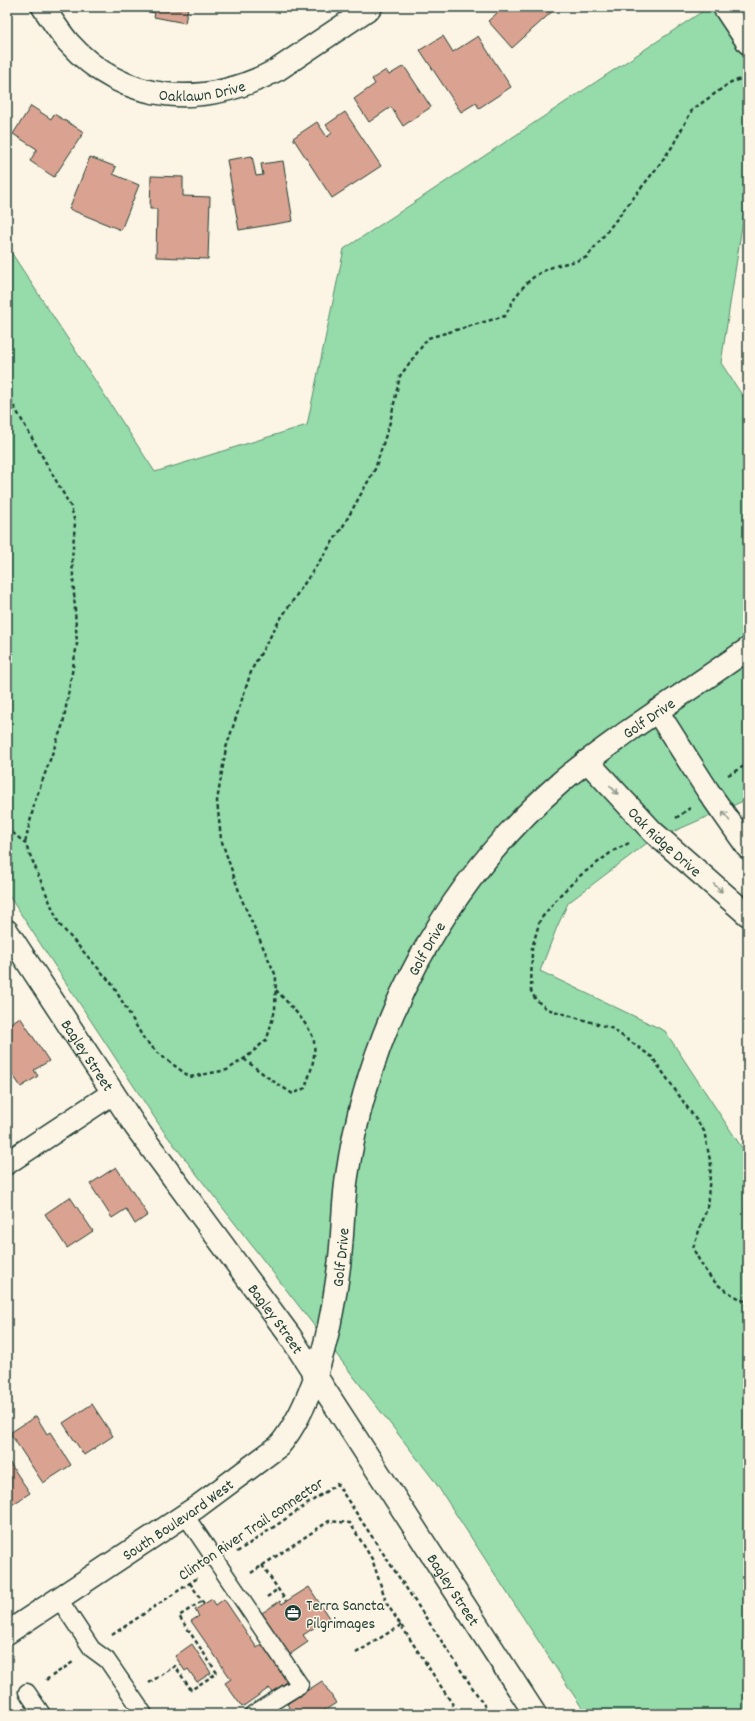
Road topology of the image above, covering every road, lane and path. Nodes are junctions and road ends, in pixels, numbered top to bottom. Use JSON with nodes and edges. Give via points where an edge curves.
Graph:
{"nodes":[{"id":1,"x":43,"y":7,"type":"edge"},
{"id":2,"x":371,"y":7,"type":"edge"},
{"id":3,"x":724,"y":7,"type":"edge"},
{"id":4,"x":748,"y":43,"type":"edge"},
{"id":5,"x":748,"y":76,"type":"edge"},
{"id":6,"x":7,"y":394,"type":"edge"},
{"id":7,"x":748,"y":649,"type":"edge"},
{"id":8,"x":657,"y":711,"type":"junction"},
{"id":9,"x":587,"y":761,"type":"junction"},
{"id":10,"x":748,"y":764,"type":"edge"},
{"id":11,"x":708,"y":791,"type":"junction"},
{"id":12,"x":7,"y":828,"type":"edge"},
{"id":13,"x":653,"y":832,"type":"junction"},
{"id":14,"x":25,"y":844,"type":"junction"},
{"id":15,"x":748,"y":848,"type":"edge"},
{"id":16,"x":748,"y":916,"type":"edge"},
{"id":17,"x":7,"y":931,"type":"edge"},
{"id":18,"x":276,"y":989,"type":"junction"},
{"id":19,"x":244,"y":1059,"type":"junction"},
{"id":20,"x":113,"y":1093,"type":"junction"},
{"id":21,"x":7,"y":1163,"type":"edge"},
{"id":22,"x":748,"y":1303,"type":"edge"},
{"id":23,"x":315,"y":1375,"type":"junction"},
{"id":24,"x":184,"y":1515,"type":"junction"},
{"id":25,"x":218,"y":1564,"type":"junction"},
{"id":26,"x":262,"y":1565,"type":"junction"},
{"id":27,"x":190,"y":1583,"type":"junction"},
{"id":28,"x":232,"y":1585,"type":"junction"},
{"id":29,"x":59,"y":1599,"type":"junction"},
{"id":30,"x":202,"y":1601,"type":"junction"},
{"id":31,"x":286,"y":1601,"type":"dead end"},
{"id":32,"x":204,"y":1604,"type":"dead end"},
{"id":33,"x":401,"y":1625,"type":"junction"},
{"id":34,"x":7,"y":1633,"type":"edge"},
{"id":35,"x":92,"y":1649,"type":"junction"},
{"id":36,"x":356,"y":1653,"type":"dead end"},
{"id":37,"x":28,"y":1692,"type":"joint"},
{"id":38,"x":131,"y":1695,"type":"junction"},
{"id":39,"x":42,"y":1714,"type":"edge"},
{"id":40,"x":144,"y":1714,"type":"edge"},
{"id":41,"x":253,"y":1714,"type":"edge"},
{"id":42,"x":459,"y":1714,"type":"edge"},
{"id":43,"x":490,"y":1714,"type":"edge"},
{"id":44,"x":535,"y":1714,"type":"edge"}],
"edges":[{"from":1,"to":2,"type":"street","name":"Oaklawn Drive","via":[[68,41],[98,68],[141,88],[183,95],[230,90],[261,78]]},
{"from":3,"to":4,"type":"street"},
{"from":5,"to":18,"type":"path","via":[[731,82],[692,110],[672,147],[587,257],[548,268],[529,280],[517,293],[505,316],[428,338],[400,376],[390,422],[375,469],[342,528],[278,621],[252,669],[226,748],[217,801],[221,839],[242,900],[276,976]]},
{"from":6,"to":14,"type":"path","via":[[71,508],[75,523],[72,559],[77,644],[63,724],[35,801]]},
{"from":7,"to":8,"type":"street","name":"Golf Drive"},
{"from":8,"to":9,"type":"street","name":"Golf Drive"},
{"from":8,"to":11,"type":"street"},
{"from":9,"to":13,"type":"street","name":"Oak Ridge Drive","one_way":true},
{"from":9,"to":23,"type":"street","name":"Golf Drive","via":[[517,824],[470,880],[436,928],[393,1010],[372,1065],[354,1135],[344,1194],[340,1257],[330,1326]]},
{"from":10,"to":11,"type":"path","via":[[722,779]]},
{"from":11,"to":13,"type":"path","via":[[665,827]]},
{"from":15,"to":11,"type":"street","one_way":true},
{"from":12,"to":14,"type":"path"},
{"from":13,"to":16,"type":"street","name":"Oak Ridge Drive","one_way":true},
{"from":13,"to":22,"type":"path","via":[[613,852],[581,875],[544,915],[532,948],[531,991],[536,1000],[547,1008],[611,1028],[652,1057],[704,1131],[711,1165],[707,1208],[693,1248],[704,1271],[722,1290]]},
{"from":14,"to":19,"type":"path","via":[[59,924],[112,984],[144,1039],[160,1055],[190,1077],[227,1070]]},
{"from":17,"to":20,"type":"street","name":"Bagley Street"},
{"from":18,"to":19,"type":"path","via":[[275,1010],[267,1039]]},
{"from":18,"to":19,"type":"path","via":[[304,1022],[314,1042],[311,1069],[305,1088],[293,1094]]},
{"from":20,"to":21,"type":"street"},
{"from":20,"to":23,"type":"street","name":"Bagley Street","via":[[290,1336]]},
{"from":23,"to":24,"type":"street","name":"South Boulevard West","via":[[296,1421],[279,1446]]},
{"from":23,"to":44,"type":"street","name":"Bagley Street"},
{"from":24,"to":25,"type":"lane"},
{"from":24,"to":29,"type":"street","name":"South Boulevard West"},
{"from":25,"to":27,"type":"path","name":"Clinton River Trail connector"},
{"from":25,"to":28,"type":"lane"},
{"from":25,"to":43,"type":"path","name":"Clinton River Trail connector","via":[[337,1484]]},
{"from":26,"to":28,"type":"path"},
{"from":26,"to":31,"type":"path"},
{"from":26,"to":33,"type":"path","via":[[329,1521],[350,1523],[372,1559],[388,1604]]},
{"from":27,"to":30,"type":"path"},
{"from":27,"to":35,"type":"path","name":"Clinton River Trail connector"},
{"from":28,"to":41,"type":"lane","via":[[300,1685]]},
{"from":29,"to":34,"type":"street","name":"South Boulevard West"},
{"from":29,"to":35,"type":"lane"},
{"from":30,"to":32,"type":"path"},
{"from":30,"to":38,"type":"path","via":[[179,1616],[217,1673],[191,1690],[175,1666]]},
{"from":33,"to":36,"type":"path"},
{"from":33,"to":42,"type":"path"},
{"from":35,"to":37,"type":"path","name":"Clinton River Trail connector"},
{"from":35,"to":38,"type":"lane","via":[[107,1660]]},
{"from":37,"to":39,"type":"lane"},
{"from":38,"to":40,"type":"lane"}]}
